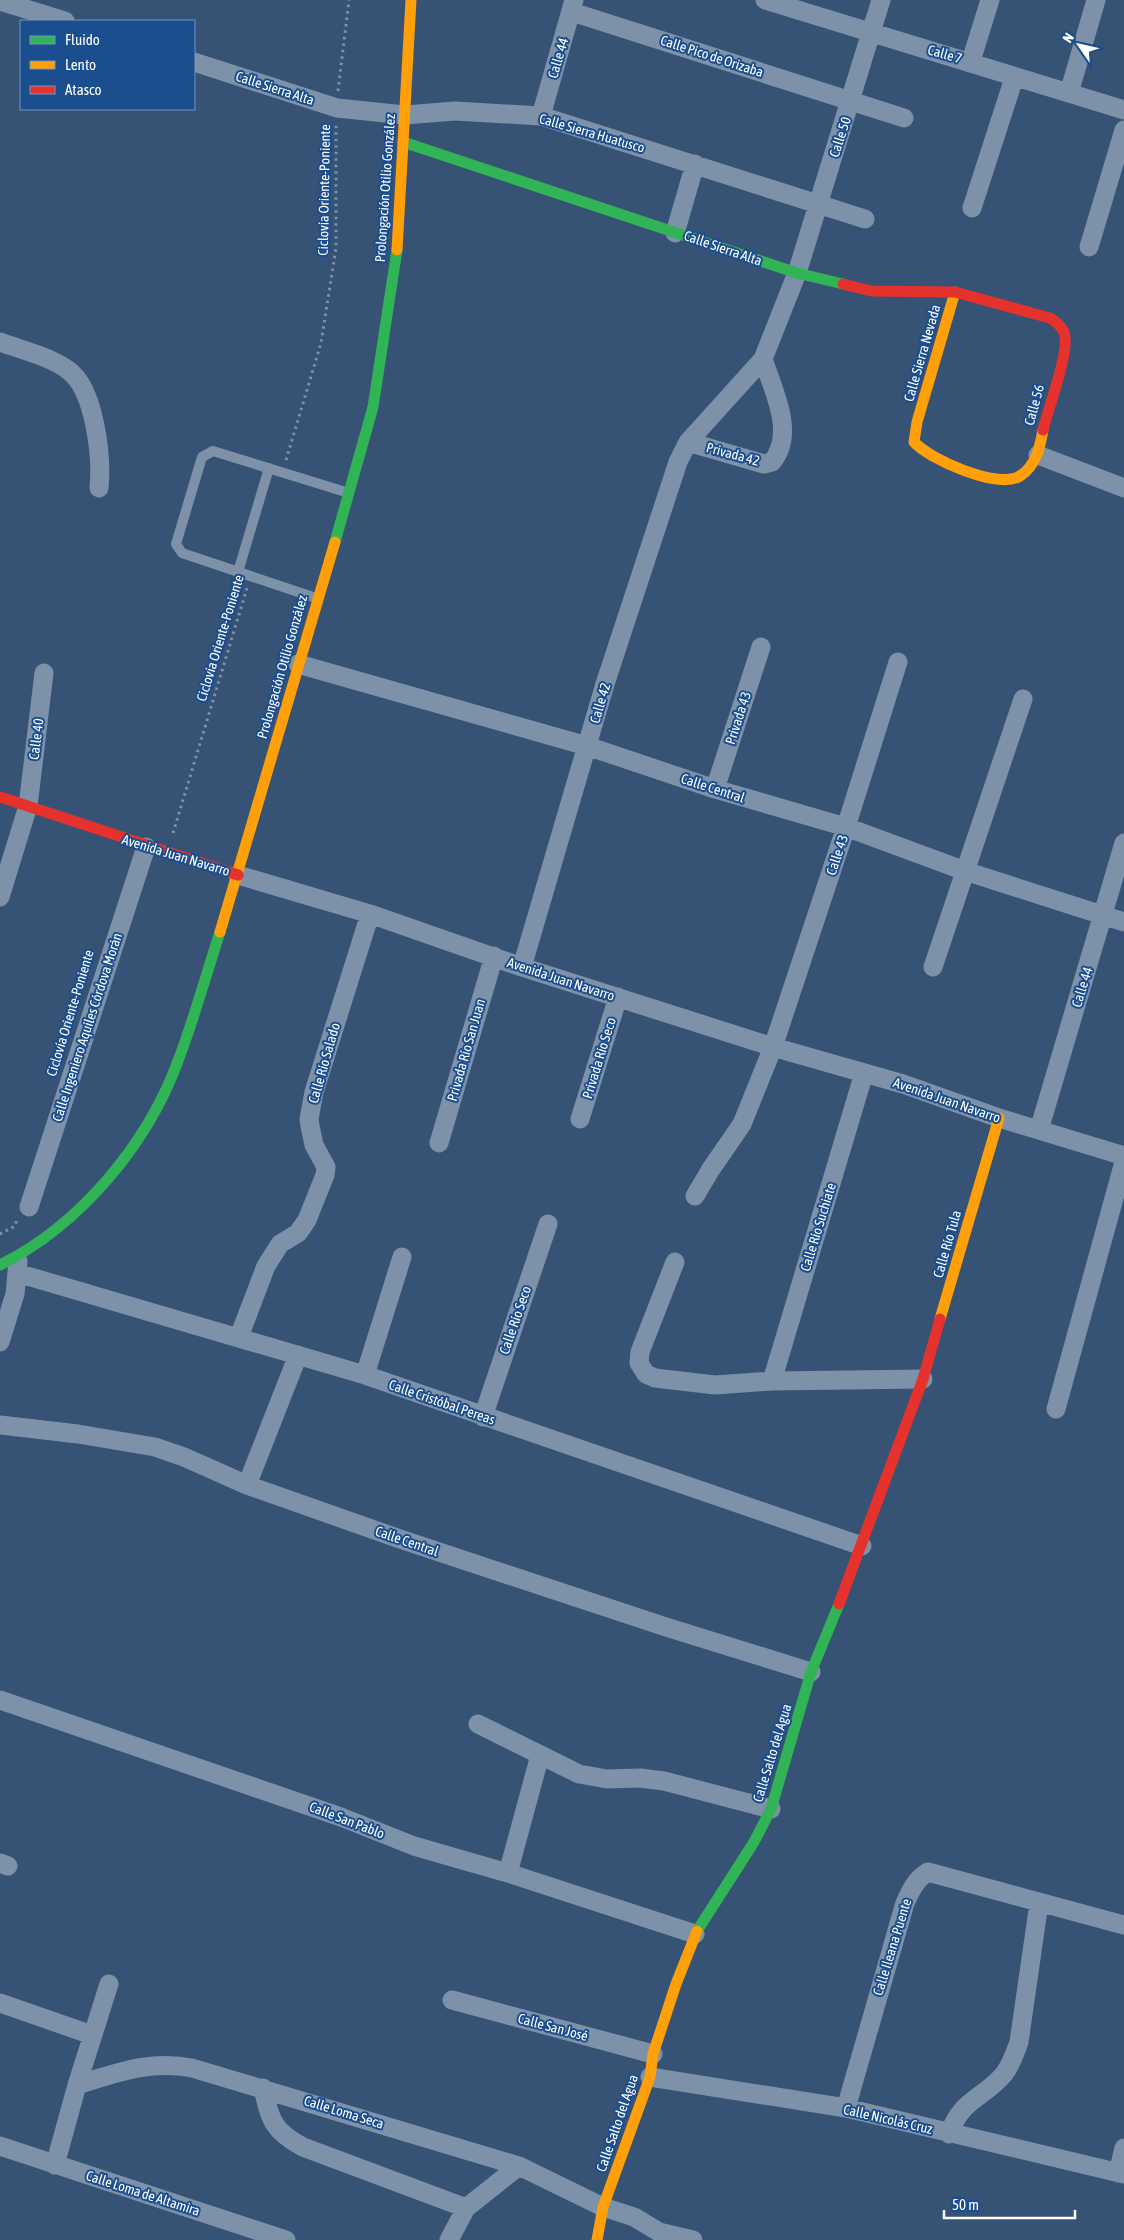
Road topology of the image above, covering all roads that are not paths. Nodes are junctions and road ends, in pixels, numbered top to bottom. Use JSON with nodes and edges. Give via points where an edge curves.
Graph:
{"nodes":[{"id":1,"x":411,"y":0,"type":"edge"},
{"id":2,"x":881,"y":0,"type":"edge"},
{"id":3,"x":990,"y":0,"type":"edge"},
{"id":4,"x":1096,"y":0,"type":"edge"},
{"id":5,"x":0,"y":1,"type":"edge"},
{"id":6,"x":769,"y":1,"type":"edge"},
{"id":7,"x":573,"y":6,"type":"edge"},
{"id":8,"x":62,"y":20,"type":"edge"},
{"id":9,"x":871,"y":33,"type":"junction"},
{"id":10,"x":195,"y":62,"type":"edge"},
{"id":11,"x":971,"y":62,"type":"junction"},
{"id":12,"x":1014,"y":78,"type":"junction"},
{"id":13,"x":1069,"y":93,"type":"junction"},
{"id":14,"x":851,"y":102,"type":"junction"},
{"id":15,"x":358,"y":110,"type":"joint"},
{"id":16,"x":1124,"y":110,"type":"edge"},
{"id":17,"x":405,"y":115,"type":"junction"},
{"id":18,"x":541,"y":116,"type":"junction"},
{"id":19,"x":904,"y":118,"type":"dead end"},
{"id":20,"x":1124,"y":130,"type":"edge"},
{"id":21,"x":403,"y":142,"type":"junction"},
{"id":22,"x":695,"y":164,"type":"junction"},
{"id":23,"x":818,"y":204,"type":"junction"},
{"id":24,"x":972,"y":208,"type":"dead end"},
{"id":25,"x":865,"y":219,"type":"dead end"},
{"id":26,"x":675,"y":232,"type":"junction"},
{"id":27,"x":1089,"y":247,"type":"dead end"},
{"id":28,"x":797,"y":273,"type":"junction"},
{"id":29,"x":955,"y":292,"type":"junction"},
{"id":30,"x":1050,"y":318,"type":"joint"},
{"id":31,"x":0,"y":342,"type":"edge"},
{"id":32,"x":764,"y":359,"type":"junction"},
{"id":33,"x":688,"y":442,"type":"junction"},
{"id":34,"x":1038,"y":455,"type":"junction"},
{"id":35,"x":269,"y":468,"type":"junction"},
{"id":36,"x":997,"y":479,"type":"joint"},
{"id":37,"x":98,"y":488,"type":"dead end"},
{"id":38,"x":1124,"y":488,"type":"edge"},
{"id":39,"x":350,"y":493,"type":"junction"},
{"id":40,"x":238,"y":572,"type":"junction"},
{"id":41,"x":317,"y":599,"type":"junction"},
{"id":42,"x":761,"y":647,"type":"dead end"},
{"id":43,"x":898,"y":662,"type":"dead end"},
{"id":44,"x":298,"y":664,"type":"junction"},
{"id":45,"x":44,"y":673,"type":"dead end"},
{"id":46,"x":1023,"y":699,"type":"dead end"},
{"id":47,"x":588,"y":746,"type":"junction"},
{"id":48,"x":715,"y":789,"type":"junction"},
{"id":49,"x":0,"y":796,"type":"edge"},
{"id":50,"x":28,"y":806,"type":"junction"},
{"id":51,"x":846,"y":827,"type":"junction"},
{"id":52,"x":1124,"y":843,"type":"edge"},
{"id":53,"x":146,"y":846,"type":"junction"},
{"id":54,"x":965,"y":870,"type":"junction"},
{"id":55,"x":238,"y":875,"type":"junction"},
{"id":56,"x":0,"y":897,"type":"edge"},
{"id":57,"x":370,"y":914,"type":"junction"},
{"id":58,"x":1103,"y":916,"type":"junction"},
{"id":59,"x":1124,"y":922,"type":"edge"},
{"id":60,"x":494,"y":956,"type":"junction"},
{"id":61,"x":522,"y":966,"type":"junction"},
{"id":62,"x":933,"y":967,"type":"dead end"},
{"id":63,"x":618,"y":997,"type":"junction"},
{"id":64,"x":773,"y":1047,"type":"junction"},
{"id":65,"x":864,"y":1073,"type":"junction"},
{"id":66,"x":999,"y":1118,"type":"junction"},
{"id":67,"x":580,"y":1120,"type":"dead end"},
{"id":68,"x":1039,"y":1130,"type":"junction"},
{"id":69,"x":439,"y":1144,"type":"dead end"},
{"id":70,"x":1124,"y":1156,"type":"edge"},
{"id":71,"x":1124,"y":1162,"type":"edge"},
{"id":72,"x":695,"y":1196,"type":"dead end"},
{"id":73,"x":23,"y":1212,"type":"road end"},
{"id":74,"x":548,"y":1224,"type":"dead end"},
{"id":75,"x":402,"y":1257,"type":"dead end"},
{"id":76,"x":675,"y":1262,"type":"dead end"},
{"id":77,"x":18,"y":1264,"type":"junction"},
{"id":78,"x":0,"y":1266,"type":"edge"},
{"id":79,"x":239,"y":1337,"type":"junction"},
{"id":80,"x":0,"y":1342,"type":"edge"},
{"id":81,"x":298,"y":1355,"type":"junction"},
{"id":82,"x":365,"y":1375,"type":"junction"},
{"id":83,"x":923,"y":1379,"type":"junction"},
{"id":84,"x":772,"y":1381,"type":"junction"},
{"id":85,"x":1056,"y":1409,"type":"dead end"},
{"id":86,"x":483,"y":1417,"type":"junction"},
{"id":87,"x":0,"y":1425,"type":"edge"},
{"id":88,"x":247,"y":1485,"type":"junction"},
{"id":89,"x":862,"y":1546,"type":"junction"},
{"id":90,"x":811,"y":1672,"type":"junction"},
{"id":91,"x":0,"y":1700,"type":"edge"},
{"id":92,"x":478,"y":1724,"type":"dead end"},
{"id":93,"x":540,"y":1755,"type":"junction"},
{"id":94,"x":771,"y":1809,"type":"junction"},
{"id":95,"x":508,"y":1873,"type":"junction"},
{"id":96,"x":1040,"y":1904,"type":"junction"},
{"id":97,"x":1124,"y":1925,"type":"edge"},
{"id":98,"x":695,"y":1934,"type":"junction"},
{"id":99,"x":109,"y":1984,"type":"dead end"},
{"id":100,"x":452,"y":2000,"type":"dead end"},
{"id":101,"x":0,"y":2002,"type":"edge"},
{"id":102,"x":92,"y":2035,"type":"junction"},
{"id":103,"x":653,"y":2054,"type":"junction"},
{"id":104,"x":650,"y":2077,"type":"junction"},
{"id":105,"x":76,"y":2085,"type":"junction"},
{"id":106,"x":263,"y":2088,"type":"junction"},
{"id":107,"x":846,"y":2108,"type":"junction"},
{"id":108,"x":949,"y":2134,"type":"junction"},
{"id":109,"x":0,"y":2146,"type":"edge"},
{"id":110,"x":1124,"y":2148,"type":"edge"},
{"id":111,"x":55,"y":2165,"type":"junction"},
{"id":112,"x":519,"y":2166,"type":"junction"},
{"id":113,"x":1121,"y":2173,"type":"edge"},
{"id":114,"x":603,"y":2207,"type":"junction"},
{"id":115,"x":466,"y":2208,"type":"junction"},
{"id":116,"x":286,"y":2240,"type":"edge"},
{"id":117,"x":449,"y":2240,"type":"edge"},
{"id":118,"x":597,"y":2240,"type":"edge"},
{"id":119,"x":693,"y":2240,"type":"edge"}],
"edges":[{"from":1,"to":17,"type":"street","name":"Prolongación Otilio González"},
{"from":2,"to":9,"type":"street","name":"Calle 50"},
{"from":3,"to":11,"type":"street"},
{"from":4,"to":13,"type":"street"},
{"from":5,"to":8,"type":"street"},
{"from":6,"to":9,"type":"street","name":"Calle 7"},
{"from":7,"to":14,"type":"street","name":"Calle Pico de Orizaba"},
{"from":7,"to":18,"type":"street","name":"Calle 44"},
{"from":9,"to":11,"type":"street","name":"Calle 7"},
{"from":9,"to":14,"type":"street","name":"Calle 50"},
{"from":10,"to":15,"type":"street","name":"Calle Sierra Alta","via":[[337,108]]},
{"from":11,"to":12,"type":"street","name":"Calle 7"},
{"from":12,"to":13,"type":"street","name":"Calle 7"},
{"from":12,"to":24,"type":"street"},
{"from":13,"to":16,"type":"street","name":"Calle 7"},
{"from":14,"to":19,"type":"street","name":"Calle Pico de Orizaba"},
{"from":14,"to":23,"type":"street","name":"Calle 50"},
{"from":15,"to":17,"type":"street","name":"Calle Sierra Huatusco"},
{"from":17,"to":18,"type":"street","name":"Calle Sierra Huatusco","via":[[455,111]]},
{"from":17,"to":21,"type":"street","name":"Prolongación Otilio González"},
{"from":18,"to":22,"type":"street","name":"Calle Sierra Huatusco"},
{"from":20,"to":27,"type":"street"},
{"from":21,"to":26,"type":"street","name":"Calle Sierra Alta"},
{"from":21,"to":39,"type":"street","name":"Prolongación Otilio González","via":[[399,238],[384,341],[373,407]]},
{"from":22,"to":23,"type":"street","name":"Calle Sierra Huatusco"},
{"from":22,"to":26,"type":"street"},
{"from":23,"to":25,"type":"street","name":"Calle Sierra Huatusco"},
{"from":23,"to":28,"type":"street","name":"Calle 50"},
{"from":26,"to":28,"type":"street","name":"Calle Sierra Alta"},
{"from":28,"to":29,"type":"street","name":"Calle Sierra Alta","via":[[871,291]]},
{"from":28,"to":32,"type":"street","name":"Calle 50"},
{"from":29,"to":30,"type":"street","name":"Calle Sierra Alta"},
{"from":29,"to":36,"type":"street","name":"Calle Sierra Nevada","via":[[914,442],[922,452]]},
{"from":30,"to":34,"type":"street","name":"Calle 56","via":[[1064,332],[1065,351]]},
{"from":31,"to":37,"type":"street","via":[[58,364],[79,381],[99,444],[101,470]]},
{"from":32,"to":33,"type":"street","name":"Calle 42"},
{"from":32,"to":33,"type":"street","name":"Privada 42","via":[[784,428],[772,462],[764,464]]},
{"from":33,"to":47,"type":"street","name":"Calle 42","via":[[670,485]]},
{"from":34,"to":36,"type":"street","name":"Calle 56","via":[[1020,476]]},
{"from":34,"to":38,"type":"street"},
{"from":35,"to":39,"type":"lane"},
{"from":35,"to":40,"type":"lane"},
{"from":35,"to":40,"type":"lane","via":[[213,451],[202,457],[196,474],[176,544],[182,553]]},
{"from":39,"to":41,"type":"street","name":"Prolongación Otilio González"},
{"from":40,"to":41,"type":"lane"},
{"from":41,"to":44,"type":"street","name":"Prolongación Otilio González"},
{"from":42,"to":48,"type":"street","name":"Privada 43"},
{"from":43,"to":51,"type":"street","name":"Calle 43"},
{"from":44,"to":47,"type":"street","name":"Calle Central"},
{"from":44,"to":55,"type":"street","name":"Prolongación Otilio González"},
{"from":45,"to":50,"type":"street","name":"Calle 40"},
{"from":46,"to":54,"type":"street"},
{"from":47,"to":48,"type":"street","name":"Calle Central"},
{"from":47,"to":61,"type":"street","name":"Calle 42"},
{"from":48,"to":51,"type":"street","name":"Calle Central"},
{"from":49,"to":50,"type":"street","name":"Avenida Juan Navarro"},
{"from":50,"to":53,"type":"street","name":"Avenida Juan Navarro"},
{"from":50,"to":56,"type":"street","name":"Calle 40"},
{"from":51,"to":54,"type":"street","name":"Calle Central"},
{"from":51,"to":64,"type":"street","name":"Calle 43"},
{"from":52,"to":58,"type":"street","name":"Calle 44"},
{"from":53,"to":55,"type":"street","name":"Avenida Juan Navarro"},
{"from":53,"to":73,"type":"street","name":"Calle Ingeniero Aquiles Córdova Morán"},
{"from":54,"to":58,"type":"street","name":"Calle Central"},
{"from":54,"to":62,"type":"street"},
{"from":55,"to":57,"type":"street","name":"Avenida Juan Navarro"},
{"from":55,"to":77,"type":"street","name":"Prolongación Otilio González","via":[[178,1062],[153,1116],[116,1170]]},
{"from":57,"to":60,"type":"street","name":"Avenida Juan Navarro"},
{"from":57,"to":79,"type":"street","name":"Calle Río Salado","via":[[314,1092],[309,1119],[314,1145],[326,1167],[325,1175],[308,1220],[298,1233],[280,1244],[266,1266]]},
{"from":58,"to":59,"type":"street","name":"Calle Central"},
{"from":58,"to":68,"type":"street","name":"Calle 44"},
{"from":60,"to":61,"type":"street","name":"Avenida Juan Navarro"},
{"from":60,"to":69,"type":"street","name":"Privada Río San Juan"},
{"from":61,"to":63,"type":"street","name":"Avenida Juan Navarro"},
{"from":63,"to":64,"type":"street","name":"Avenida Juan Navarro"},
{"from":63,"to":67,"type":"street","name":"Privada Río Seco"},
{"from":64,"to":65,"type":"street","name":"Avenida Juan Navarro"},
{"from":64,"to":72,"type":"street","name":"Calle 43","via":[[742,1124]]},
{"from":65,"to":66,"type":"street","name":"Avenida Juan Navarro"},
{"from":65,"to":84,"type":"street","name":"Calle Río Suchiate"},
{"from":66,"to":68,"type":"street","name":"Avenida Juan Navarro"},
{"from":66,"to":83,"type":"street","name":"Calle Río Tula"},
{"from":68,"to":70,"type":"street","name":"Avenida Juan Navarro"},
{"from":71,"to":85,"type":"street"},
{"from":74,"to":86,"type":"street","name":"Calle Río Seco"},
{"from":75,"to":82,"type":"street"},
{"from":76,"to":84,"type":"street","via":[[640,1352],[642,1370],[655,1378],[715,1385]]},
{"from":77,"to":78,"type":"street","name":"Prolongación Otilio González"},
{"from":77,"to":79,"type":"street","name":"Calle Cristóbal Pereas"},
{"from":77,"to":80,"type":"street","via":[[15,1294]]},
{"from":79,"to":81,"type":"street","name":"Calle Cristóbal Pereas"},
{"from":81,"to":82,"type":"street","name":"Calle Cristóbal Pereas"},
{"from":81,"to":88,"type":"street"},
{"from":82,"to":86,"type":"street","name":"Calle Cristóbal Pereas"},
{"from":83,"to":84,"type":"street"},
{"from":83,"to":89,"type":"street","name":"Calle Salto del Agua"},
{"from":86,"to":89,"type":"street","name":"Calle Cristóbal Pereas"},
{"from":87,"to":88,"type":"street","name":"Calle Central","via":[[78,1434],[155,1448]]},
{"from":88,"to":90,"type":"street","name":"Calle Central","via":[[666,1627]]},
{"from":89,"to":90,"type":"street","name":"Calle Salto del Agua"},
{"from":90,"to":94,"type":"street","name":"Calle Salto del Agua"},
{"from":91,"to":95,"type":"street","name":"Calle San Pablo","via":[[332,1814],[414,1846]]},
{"from":92,"to":93,"type":"street"},
{"from":93,"to":94,"type":"street","via":[[587,1776],[664,1781]]},
{"from":93,"to":95,"type":"street"},
{"from":94,"to":98,"type":"street","name":"Calle Salto del Agua","via":[[750,1849]]},
{"from":95,"to":98,"type":"street","name":"Calle San Pablo"},
{"from":96,"to":97,"type":"street","name":"Calle Ileana Puente"},
{"from":96,"to":107,"type":"street","name":"Calle Ileana Puente","via":[[928,1872],[918,1879],[905,1902]]},
{"from":96,"to":108,"type":"street","via":[[1019,2042],[1011,2062],[997,2081],[959,2112]]},
{"from":98,"to":103,"type":"street","name":"Calle Salto del Agua"},
{"from":99,"to":102,"type":"street"},
{"from":100,"to":103,"type":"street","name":"Calle San José"},
{"from":101,"to":102,"type":"street"},
{"from":102,"to":105,"type":"street"},
{"from":103,"to":104,"type":"street","name":"Calle Salto del Agua"},
{"from":104,"to":107,"type":"street","name":"Calle Nicolás Cruz"},
{"from":104,"to":114,"type":"street","name":"Calle Salto del Agua"},
{"from":105,"to":106,"type":"street","name":"Calle Loma Seca","via":[[143,2065],[161,2064],[192,2068]]},
{"from":105,"to":111,"type":"street"},
{"from":106,"to":112,"type":"street","name":"Calle Loma Seca"},
{"from":106,"to":115,"type":"street","via":[[268,2114],[280,2134],[288,2139]]},
{"from":107,"to":108,"type":"street","name":"Calle Nicolás Cruz"},
{"from":108,"to":113,"type":"street","name":"Calle Nicolás Cruz"},
{"from":109,"to":111,"type":"street","name":"Calle Loma de Altamira"},
{"from":110,"to":113,"type":"street"},
{"from":111,"to":116,"type":"street","name":"Calle Loma de Altamira"},
{"from":112,"to":114,"type":"street","name":"Calle Loma Seca"},
{"from":112,"to":115,"type":"street"},
{"from":114,"to":118,"type":"street","name":"Calle Salto del Agua"},
{"from":114,"to":119,"type":"street","name":"Calle Loma Seca","via":[[634,2217],[659,2232]]},
{"from":115,"to":117,"type":"street"}]}
